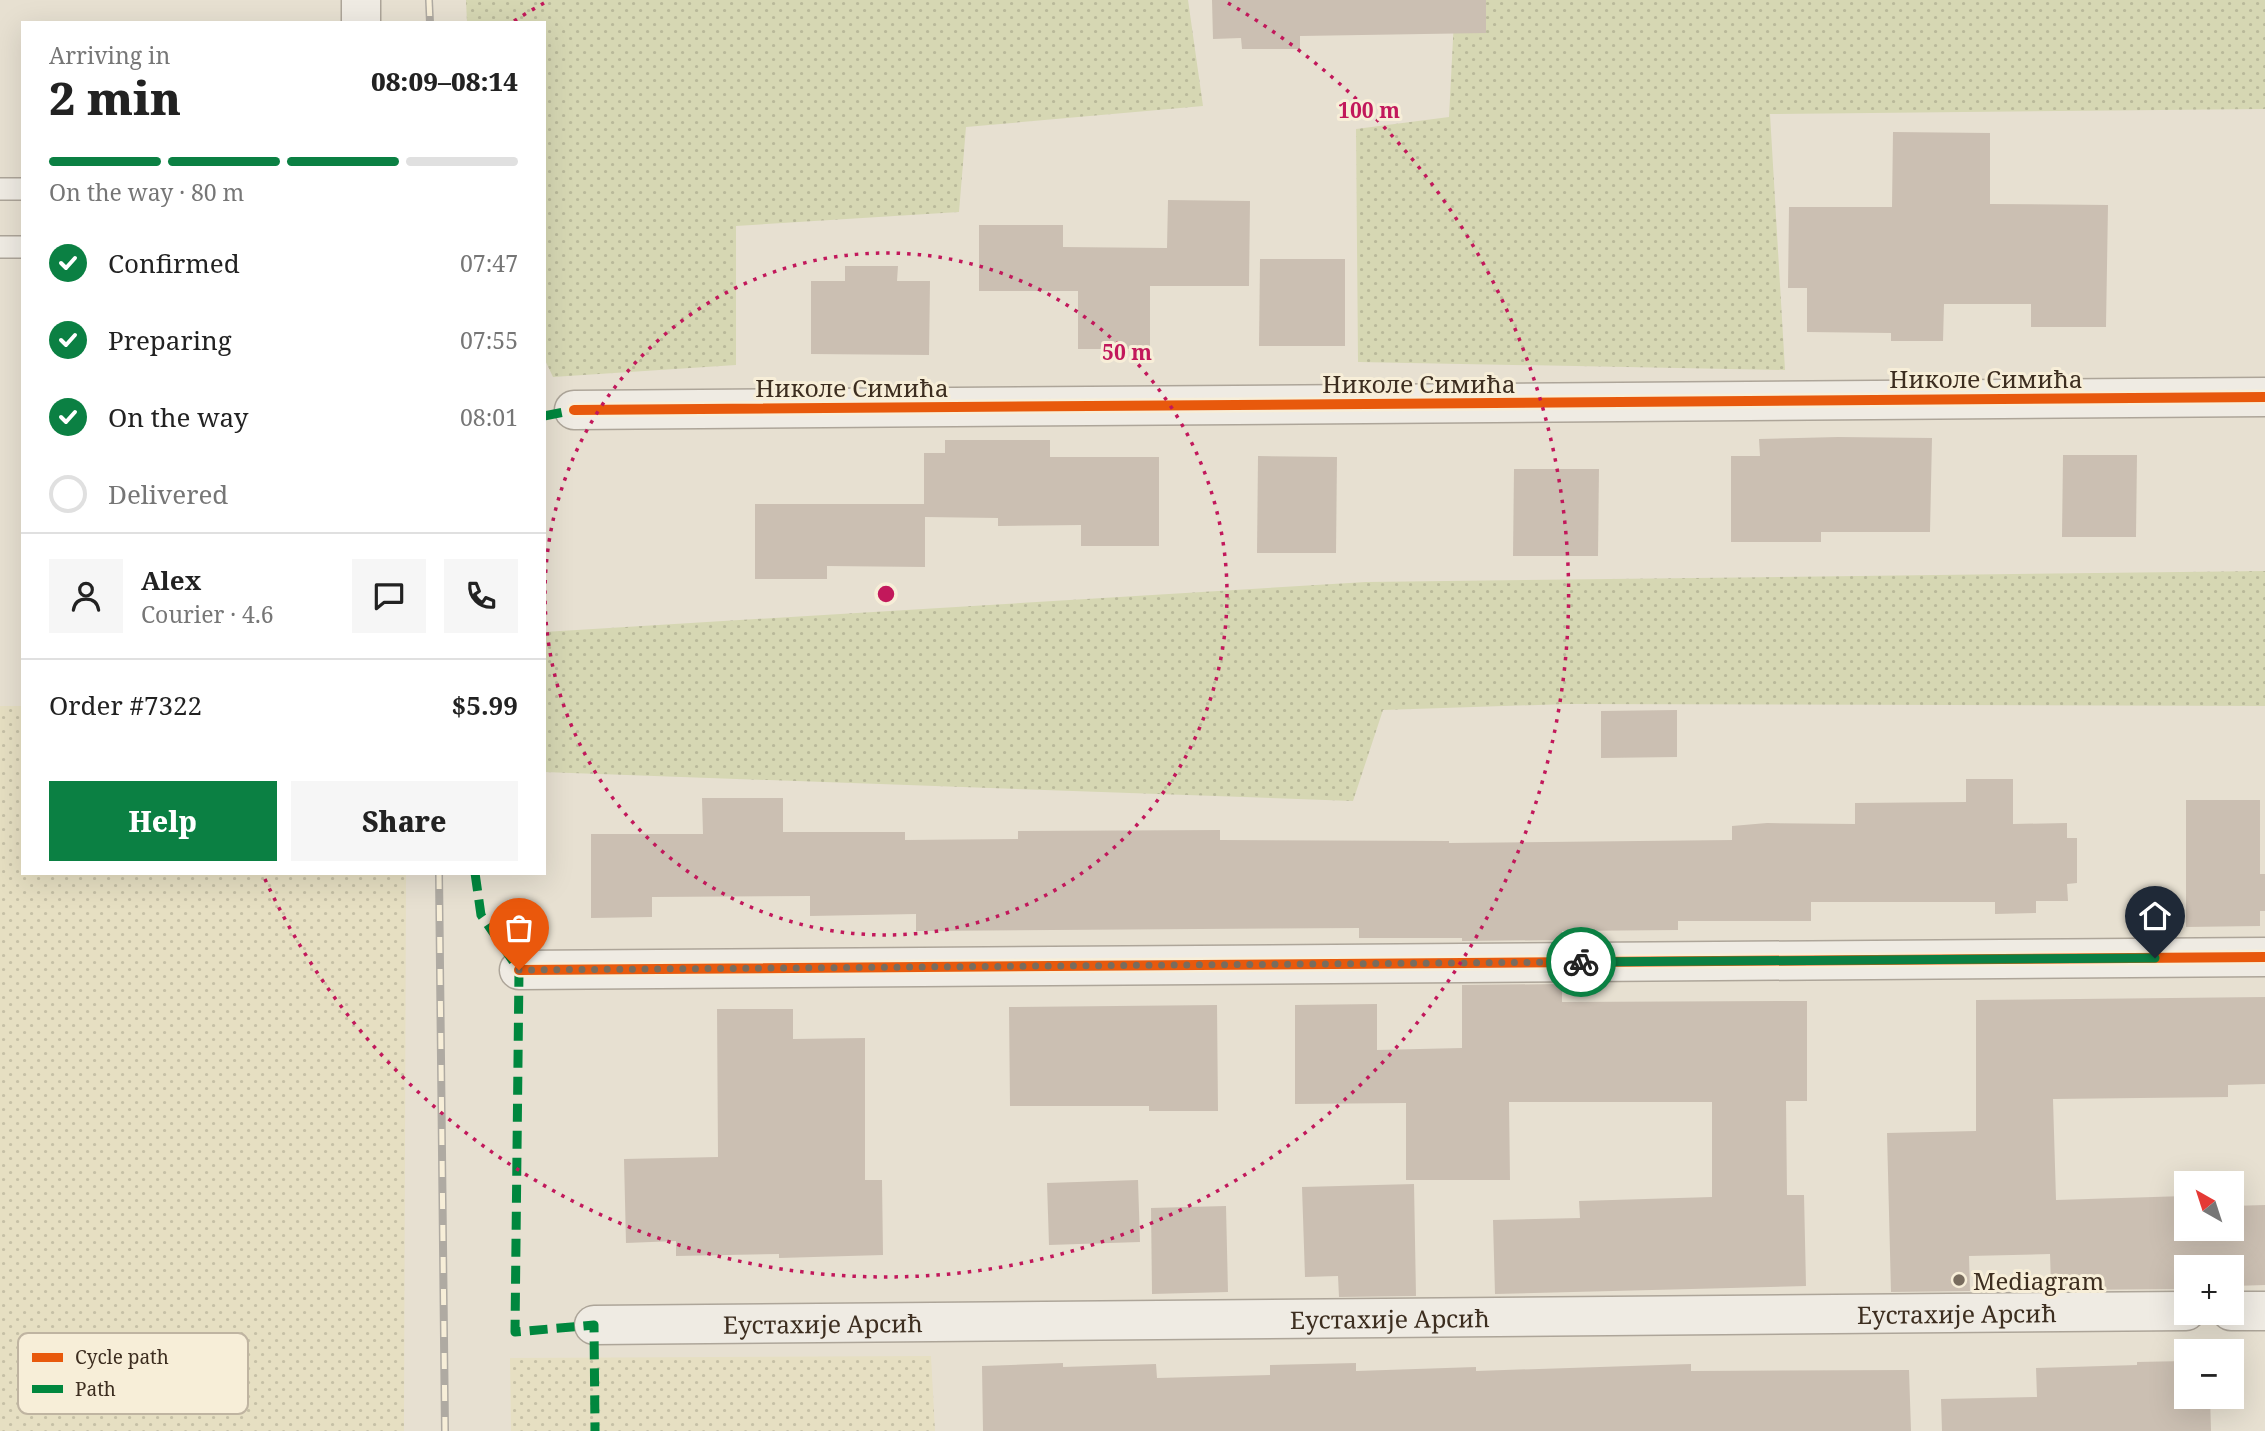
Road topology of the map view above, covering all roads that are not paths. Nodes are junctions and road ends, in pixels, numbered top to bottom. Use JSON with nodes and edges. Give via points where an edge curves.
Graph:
{"nodes":[{"id":1,"x":361,"y":0,"type":"edge"},
{"id":2,"x":361,"y":21,"type":"edge"},
{"id":3,"x":0,"y":189,"type":"edge"},
{"id":4,"x":21,"y":189,"type":"edge"},
{"id":5,"x":0,"y":247,"type":"edge"},
{"id":6,"x":21,"y":247,"type":"edge"},
{"id":7,"x":2265,"y":397,"type":"edge"},
{"id":8,"x":574,"y":410,"type":"dead end"},
{"id":9,"x":2265,"y":957,"type":"edge"},
{"id":10,"x":519,"y":970,"type":"dead end"},
{"id":11,"x":2174,"y":1311,"type":"edge"},
{"id":12,"x":2244,"y":1311,"type":"edge"},
{"id":13,"x":2265,"y":1311,"type":"edge"},
{"id":14,"x":594,"y":1325,"type":"dead end"}],
"edges":[{"from":1,"to":2,"type":"street"},
{"from":3,"to":4,"type":"lane"},
{"from":5,"to":6,"type":"lane"},
{"from":7,"to":8,"type":"street","name":"Николе Симића"},
{"from":9,"to":10,"type":"street"},
{"from":11,"to":14,"type":"street","name":"Еустахије Арсић"},
{"from":12,"to":13,"type":"street"}]}
